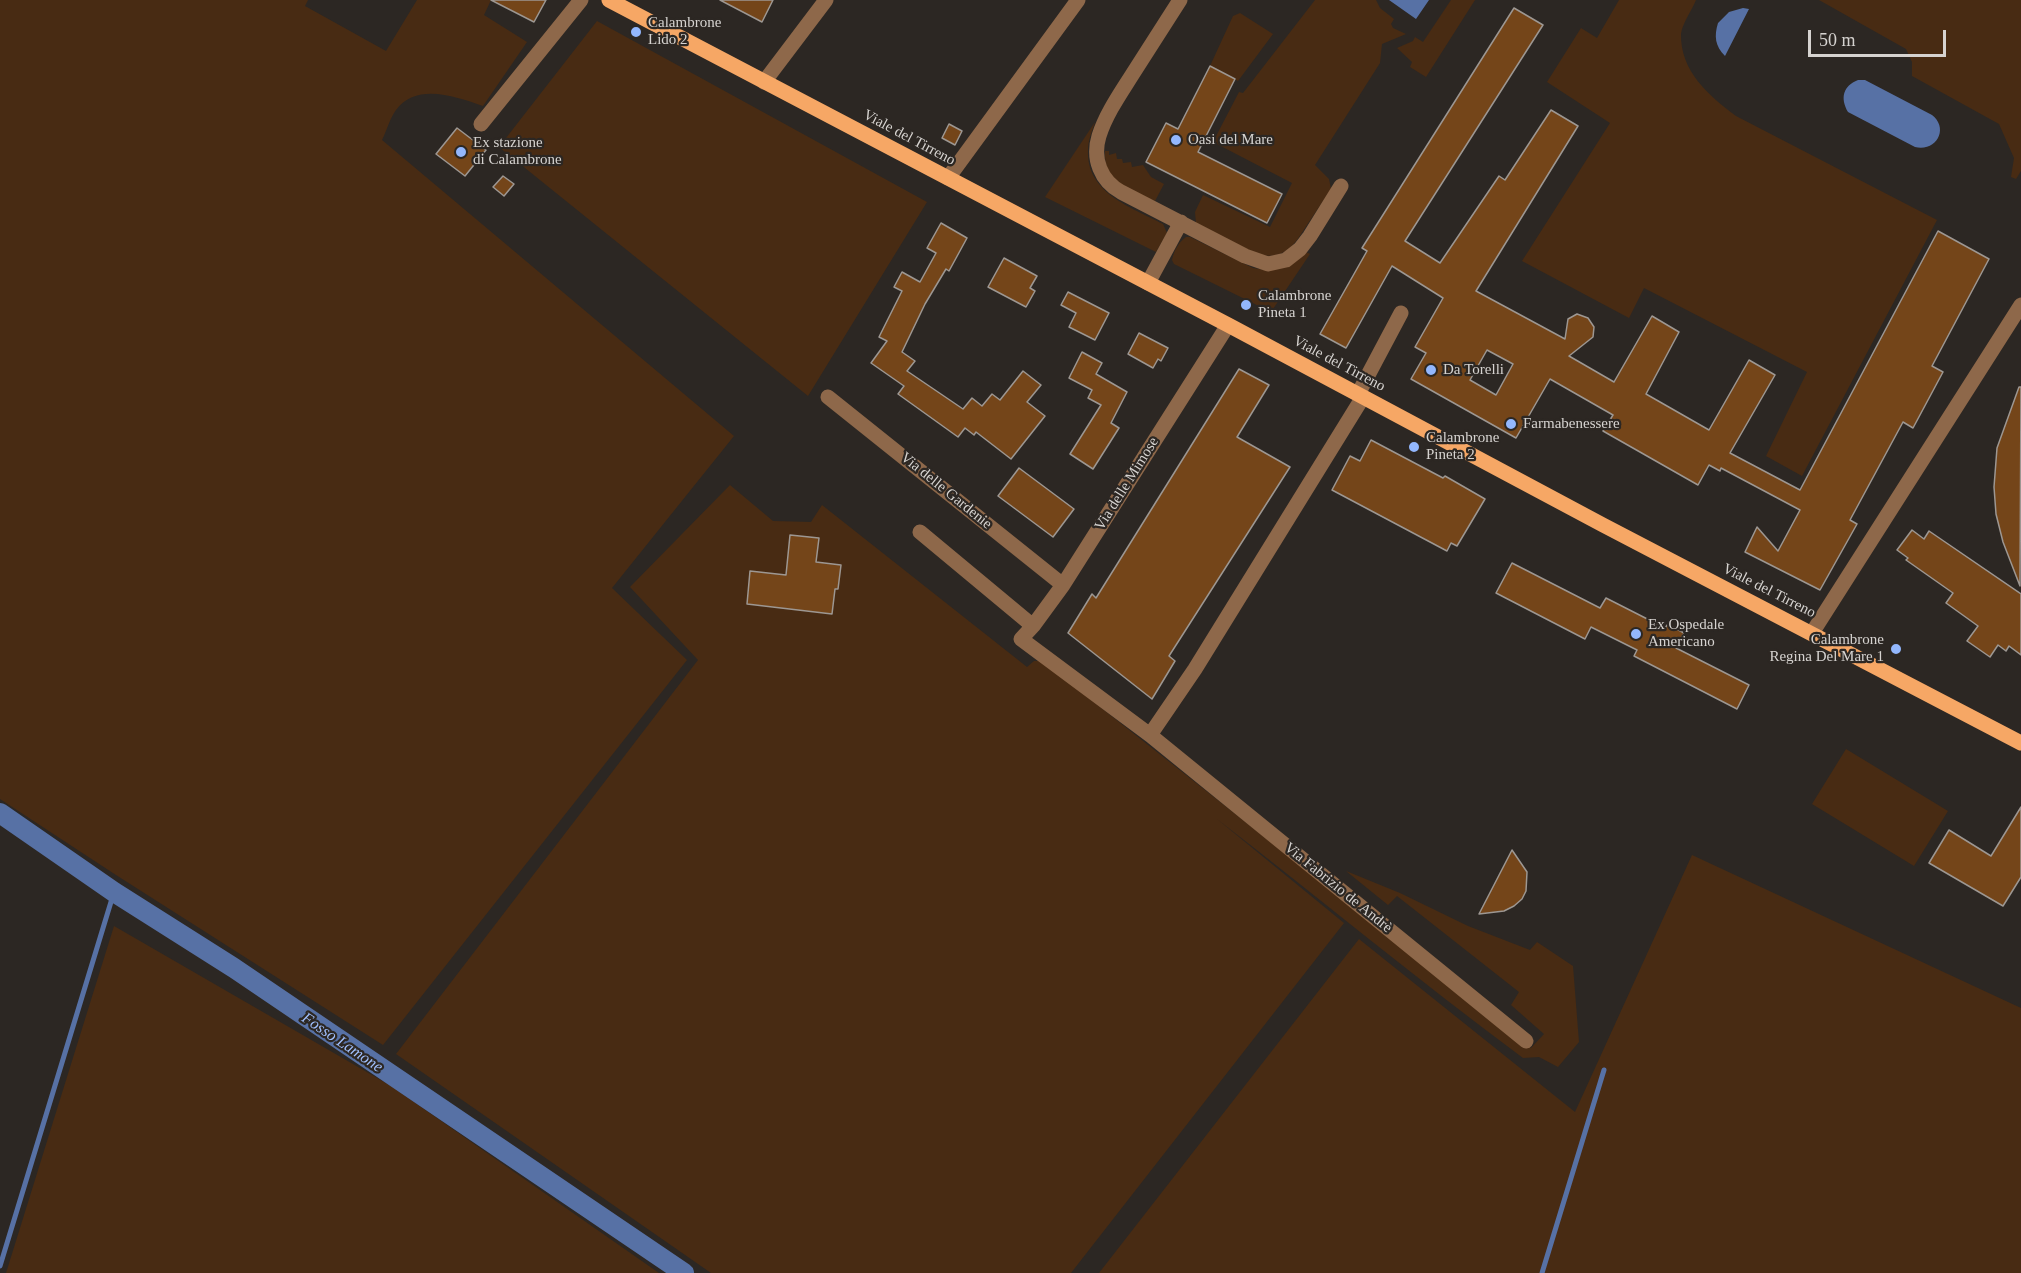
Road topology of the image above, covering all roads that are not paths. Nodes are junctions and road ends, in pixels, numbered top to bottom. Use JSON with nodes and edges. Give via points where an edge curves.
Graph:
{"nodes":[{"id":1,"x":581,"y":0,"type":"edge"},
{"id":2,"x":609,"y":0,"type":"edge"},
{"id":3,"x":826,"y":0,"type":"edge"},
{"id":4,"x":1078,"y":0,"type":"edge"},
{"id":5,"x":1180,"y":0,"type":"edge"},
{"id":6,"x":764,"y":82,"type":"junction"},
{"id":7,"x":481,"y":124,"type":"dead end"},
{"id":8,"x":948,"y":178,"type":"junction"},
{"id":9,"x":1341,"y":186,"type":"dead end"},
{"id":10,"x":1181,"y":222,"type":"junction"},
{"id":11,"x":1148,"y":283,"type":"junction"},
{"id":12,"x":2021,"y":305,"type":"edge"},
{"id":13,"x":1401,"y":313,"type":"dead end"},
{"id":14,"x":1228,"y":325,"type":"junction"},
{"id":15,"x":1360,"y":396,"type":"junction"},
{"id":16,"x":828,"y":397,"type":"dead end"},
{"id":17,"x":920,"y":532,"type":"dead end"},
{"id":18,"x":1063,"y":585,"type":"junction"},
{"id":19,"x":1033,"y":626,"type":"junction"},
{"id":20,"x":1812,"y":633,"type":"junction"},
{"id":21,"x":1021,"y":639,"type":"joint"},
{"id":22,"x":1150,"y":735,"type":"junction"},
{"id":23,"x":2021,"y":743,"type":"edge"},
{"id":24,"x":1526,"y":1041,"type":"dead end"}],
"edges":[{"from":1,"to":7,"type":"street"},
{"from":2,"to":6,"type":"main road","name":"Viale del Tirreno"},
{"from":3,"to":6,"type":"street"},
{"from":4,"to":8,"type":"street"},
{"from":5,"to":10,"type":"street","via":[[1114,104],[1098,138],[1098,161],[1111,186]]},
{"from":6,"to":8,"type":"main road","name":"Viale del Tirreno"},
{"from":8,"to":11,"type":"main road","name":"Viale del Tirreno"},
{"from":9,"to":10,"type":"street","via":[[1311,236],[1300,249],[1277,264],[1254,260]]},
{"from":10,"to":11,"type":"street"},
{"from":11,"to":14,"type":"main road","name":"Viale del Tirreno"},
{"from":12,"to":20,"type":"street"},
{"from":13,"to":15,"type":"street"},
{"from":14,"to":15,"type":"main road","name":"Viale del Tirreno"},
{"from":14,"to":18,"type":"street","name":"Via delle Mimose"},
{"from":15,"to":20,"type":"main road","name":"Viale del Tirreno"},
{"from":15,"to":22,"type":"street","via":[[1195,669]]},
{"from":16,"to":18,"type":"street","name":"Via delle Gardenie"},
{"from":17,"to":19,"type":"street"},
{"from":18,"to":19,"type":"street","name":"Via delle Mimose"},
{"from":19,"to":21,"type":"street","name":"Via delle Mimose"},
{"from":20,"to":23,"type":"main road","name":"Viale del Tirreno"},
{"from":21,"to":22,"type":"street","name":"Via Fabrizio de Andrè"},
{"from":22,"to":24,"type":"street","name":"Via Fabrizio de Andrè"}]}
